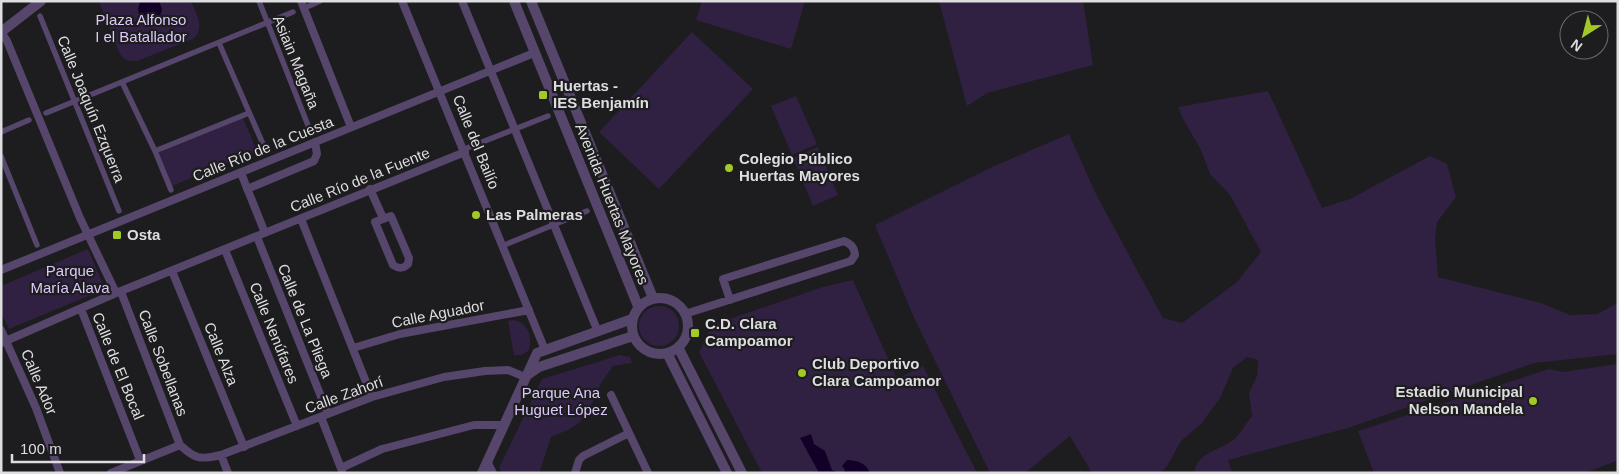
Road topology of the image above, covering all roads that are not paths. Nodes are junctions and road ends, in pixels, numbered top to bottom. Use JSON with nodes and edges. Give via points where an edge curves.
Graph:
{"nodes":[{"id":1,"x":41,"y":1,"type":"edge"},
{"id":2,"x":259,"y":1,"type":"edge"},
{"id":3,"x":301,"y":1,"type":"edge"},
{"id":4,"x":320,"y":1,"type":"edge"},
{"id":5,"x":402,"y":1,"type":"edge"},
{"id":6,"x":462,"y":1,"type":"edge"},
{"id":7,"x":514,"y":1,"type":"edge"},
{"id":8,"x":531,"y":1,"type":"edge"},
{"id":9,"x":309,"y":6,"type":"dead end"},
{"id":10,"x":293,"y":12,"type":"dead end"},
{"id":11,"x":40,"y":16,"type":"dead end"},
{"id":12,"x":267,"y":24,"type":"junction"},
{"id":13,"x":1,"y":32,"type":"edge"},
{"id":14,"x":220,"y":43,"type":"junction"},
{"id":15,"x":534,"y":53,"type":"junction"},
{"id":16,"x":490,"y":70,"type":"junction"},
{"id":17,"x":122,"y":82,"type":"junction"},
{"id":18,"x":440,"y":91,"type":"junction"},
{"id":19,"x":75,"y":102,"type":"junction"},
{"id":20,"x":46,"y":113,"type":"dead end"},
{"id":21,"x":250,"y":113,"type":"junction"},
{"id":22,"x":548,"y":116,"type":"dead end"},
{"id":23,"x":29,"y":120,"type":"dead end"},
{"id":24,"x":351,"y":127,"type":"junction"},
{"id":25,"x":515,"y":129,"type":"junction"},
{"id":26,"x":1,"y":132,"type":"edge"},
{"id":27,"x":311,"y":133,"type":"dead end"},
{"id":28,"x":315,"y":142,"type":"junction"},
{"id":29,"x":266,"y":150,"type":"dead end"},
{"id":30,"x":466,"y":150,"type":"junction"},
{"id":31,"x":155,"y":151,"type":"junction"},
{"id":32,"x":1,"y":156,"type":"edge"},
{"id":33,"x":241,"y":173,"type":"junction"},
{"id":34,"x":247,"y":189,"type":"junction"},
{"id":35,"x":370,"y":189,"type":"junction"},
{"id":36,"x":171,"y":190,"type":"dead end"},
{"id":37,"x":119,"y":211,"type":"dead end"},
{"id":38,"x":587,"y":211,"type":"dead end"},
{"id":39,"x":301,"y":218,"type":"junction"},
{"id":40,"x":383,"y":218,"type":"junction"},
{"id":41,"x":554,"y":225,"type":"junction"},
{"id":42,"x":265,"y":233,"type":"junction"},
{"id":43,"x":88,"y":235,"type":"junction"},
{"id":44,"x":257,"y":237,"type":"junction"},
{"id":45,"x":507,"y":244,"type":"dead end"},
{"id":46,"x":37,"y":245,"type":"dead end"},
{"id":47,"x":225,"y":250,"type":"junction"},
{"id":48,"x":1,"y":270,"type":"edge"},
{"id":49,"x":172,"y":271,"type":"junction"},
{"id":50,"x":119,"y":293,"type":"junction"},
{"id":51,"x":653,"y":298,"type":"junction"},
{"id":52,"x":730,"y":300,"type":"junction"},
{"id":53,"x":638,"y":306,"type":"junction"},
{"id":54,"x":80,"y":309,"type":"junction"},
{"id":55,"x":529,"y":310,"type":"junction"},
{"id":56,"x":686,"y":314,"type":"junction"},
{"id":57,"x":632,"y":320,"type":"junction"},
{"id":58,"x":1,"y":330,"type":"edge"},
{"id":59,"x":598,"y":332,"type":"junction"},
{"id":60,"x":633,"y":336,"type":"junction"},
{"id":61,"x":3,"y":342,"type":"edge"},
{"id":62,"x":353,"y":348,"type":"junction"},
{"id":63,"x":678,"y":348,"type":"junction"},
{"id":64,"x":545,"y":350,"type":"junction"},
{"id":65,"x":667,"y":353,"type":"junction"},
{"id":66,"x":525,"y":377,"type":"junction"},
{"id":67,"x":611,"y":395,"type":"dead end"},
{"id":68,"x":372,"y":397,"type":"junction"},
{"id":69,"x":325,"y":416,"type":"junction"},
{"id":70,"x":504,"y":424,"type":"junction"},
{"id":71,"x":297,"y":426,"type":"junction"},
{"id":72,"x":629,"y":433,"type":"junction"},
{"id":73,"x":180,"y":445,"type":"junction"},
{"id":74,"x":244,"y":447,"type":"junction"},
{"id":75,"x":221,"y":455,"type":"junction"},
{"id":76,"x":140,"y":460,"type":"junction"},
{"id":77,"x":487,"y":461,"type":"junction"},
{"id":78,"x":342,"y":470,"type":"edge"},
{"id":79,"x":60,"y":473,"type":"edge"},
{"id":80,"x":112,"y":473,"type":"edge"},
{"id":81,"x":228,"y":473,"type":"edge"},
{"id":82,"x":482,"y":473,"type":"edge"},
{"id":83,"x":493,"y":473,"type":"edge"},
{"id":84,"x":575,"y":473,"type":"edge"},
{"id":85,"x":648,"y":473,"type":"edge"},
{"id":86,"x":727,"y":473,"type":"edge"},
{"id":87,"x":742,"y":473,"type":"edge"}],
"edges":[{"from":1,"to":13,"type":"street"},
{"from":2,"to":12,"type":"street","name":"Asiain Magaña"},
{"from":3,"to":24,"type":"street"},
{"from":4,"to":9,"type":"street"},
{"from":5,"to":18,"type":"street","name":"Calle del Bailío"},
{"from":6,"to":16,"type":"street"},
{"from":7,"to":15,"type":"street","name":"Avenida Huertas Mayores"},
{"from":8,"to":51,"type":"street","name":"Avenida Huertas Mayores"},
{"from":10,"to":12,"type":"street"},
{"from":11,"to":19,"type":"street","name":"Calle Joaquín Ezquerra"},
{"from":12,"to":14,"type":"street"},
{"from":12,"to":27,"type":"street","name":"Asiain Magaña"},
{"from":13,"to":43,"type":"street","name":"Calle Sobellanas"},
{"from":14,"to":17,"type":"street"},
{"from":14,"to":21,"type":"street"},
{"from":15,"to":16,"type":"street","name":"Calle Río de la Cuesta"},
{"from":15,"to":53,"type":"street","name":"Avenida Huertas Mayores"},
{"from":16,"to":18,"type":"street","name":"Calle Río de la Cuesta"},
{"from":16,"to":25,"type":"street"},
{"from":17,"to":19,"type":"street"},
{"from":17,"to":31,"type":"street"},
{"from":18,"to":24,"type":"street","name":"Calle Río de la Cuesta"},
{"from":18,"to":30,"type":"street","name":"Calle del Bailío"},
{"from":19,"to":20,"type":"street"},
{"from":19,"to":37,"type":"street","name":"Calle Joaquín Ezquerra"},
{"from":21,"to":29,"type":"street"},
{"from":21,"to":31,"type":"street"},
{"from":22,"to":25,"type":"street"},
{"from":23,"to":26,"type":"street"},
{"from":24,"to":28,"type":"street","name":"Calle Río de la Cuesta"},
{"from":25,"to":30,"type":"street"},
{"from":25,"to":41,"type":"street"},
{"from":28,"to":33,"type":"street","name":"Calle Río de la Cuesta"},
{"from":28,"to":34,"type":"street","via":[[317,154],[314,161]]},
{"from":30,"to":35,"type":"street","name":"Calle Río de la Fuente"},
{"from":30,"to":55,"type":"street","name":"Calle del Bailío"},
{"from":31,"to":36,"type":"street"},
{"from":32,"to":46,"type":"street"},
{"from":33,"to":34,"type":"street"},
{"from":33,"to":43,"type":"street","name":"Calle Río de la Cuesta"},
{"from":34,"to":42,"type":"street"},
{"from":35,"to":39,"type":"street","name":"Calle Río de la Fuente"},
{"from":35,"to":40,"type":"street"},
{"from":38,"to":41,"type":"street"},
{"from":39,"to":42,"type":"street","name":"Calle Río de la Fuente"},
{"from":39,"to":62,"type":"street"},
{"from":40,"to":40,"type":"street","via":[[375,222],[393,265],[402,268],[408,264],[409,258],[392,216]]},
{"from":41,"to":45,"type":"street"},
{"from":41,"to":59,"type":"street"},
{"from":42,"to":44,"type":"street","name":"Calle Río de la Fuente"},
{"from":43,"to":48,"type":"street","name":"Calle Río de la Cuesta"},
{"from":43,"to":50,"type":"street","name":"Calle Sobellanas"},
{"from":44,"to":47,"type":"street","name":"Calle Río de la Fuente"},
{"from":44,"to":69,"type":"street","name":"Calle de La Pliega"},
{"from":47,"to":49,"type":"street","name":"Calle Río de la Fuente"},
{"from":47,"to":71,"type":"street","name":"Calle Nenúfares"},
{"from":49,"to":50,"type":"street","name":"Calle Río de la Fuente"},
{"from":49,"to":74,"type":"street","name":"Calle Alza"},
{"from":50,"to":54,"type":"street","name":"Calle Río de la Fuente"},
{"from":50,"to":73,"type":"street","name":"Calle Sobellanas"},
{"from":51,"to":53,"type":"street"},
{"from":51,"to":56,"type":"street","via":[[672,300]]},
{"from":52,"to":52,"type":"street","via":[[851,261],[854,249],[844,241],[724,279]]},
{"from":52,"to":56,"type":"street"},
{"from":53,"to":57,"type":"street"},
{"from":54,"to":61,"type":"street","name":"Calle Río de la Fuente"},
{"from":54,"to":76,"type":"street","name":"Calle de El Bocal"},
{"from":55,"to":62,"type":"street","name":"Calle Aguador","via":[[400,334]]},
{"from":55,"to":64,"type":"street","name":"Calle del Bailío"},
{"from":56,"to":63,"type":"street","via":[[688,332]]},
{"from":57,"to":59,"type":"street"},
{"from":57,"to":60,"type":"street"},
{"from":58,"to":61,"type":"street","name":"Calle Ador"},
{"from":59,"to":64,"type":"street"},
{"from":60,"to":65,"type":"street","via":[[637,344],[651,353]]},
{"from":60,"to":66,"type":"street","via":[[539,367]]},
{"from":61,"to":79,"type":"street","name":"Calle Ador","via":[[36,408]]},
{"from":62,"to":68,"type":"street"},
{"from":63,"to":65,"type":"street"},
{"from":63,"to":87,"type":"street"},
{"from":64,"to":66,"type":"street","via":[[537,353]]},
{"from":65,"to":86,"type":"street"},
{"from":66,"to":68,"type":"street","name":"Calle Zahorí","via":[[508,370],[485,370],[444,377]]},
{"from":66,"to":70,"type":"street"},
{"from":67,"to":72,"type":"street"},
{"from":68,"to":69,"type":"street","name":"Calle Zahorí"},
{"from":69,"to":71,"type":"street","name":"Calle Zahorí"},
{"from":69,"to":78,"type":"street","name":"Calle de La Pliega"},
{"from":70,"to":77,"type":"street"},
{"from":70,"to":78,"type":"street","via":[[474,425],[382,449]]},
{"from":71,"to":74,"type":"street","name":"Calle Zahorí"},
{"from":72,"to":84,"type":"street","via":[[583,456]]},
{"from":72,"to":85,"type":"street"},
{"from":73,"to":75,"type":"street","name":"Calle Zahorí","via":[[198,458]]},
{"from":73,"to":76,"type":"street"},
{"from":74,"to":75,"type":"street","name":"Calle Zahorí"},
{"from":75,"to":81,"type":"street"},
{"from":76,"to":80,"type":"street"},
{"from":77,"to":82,"type":"street"},
{"from":77,"to":83,"type":"street"}]}
